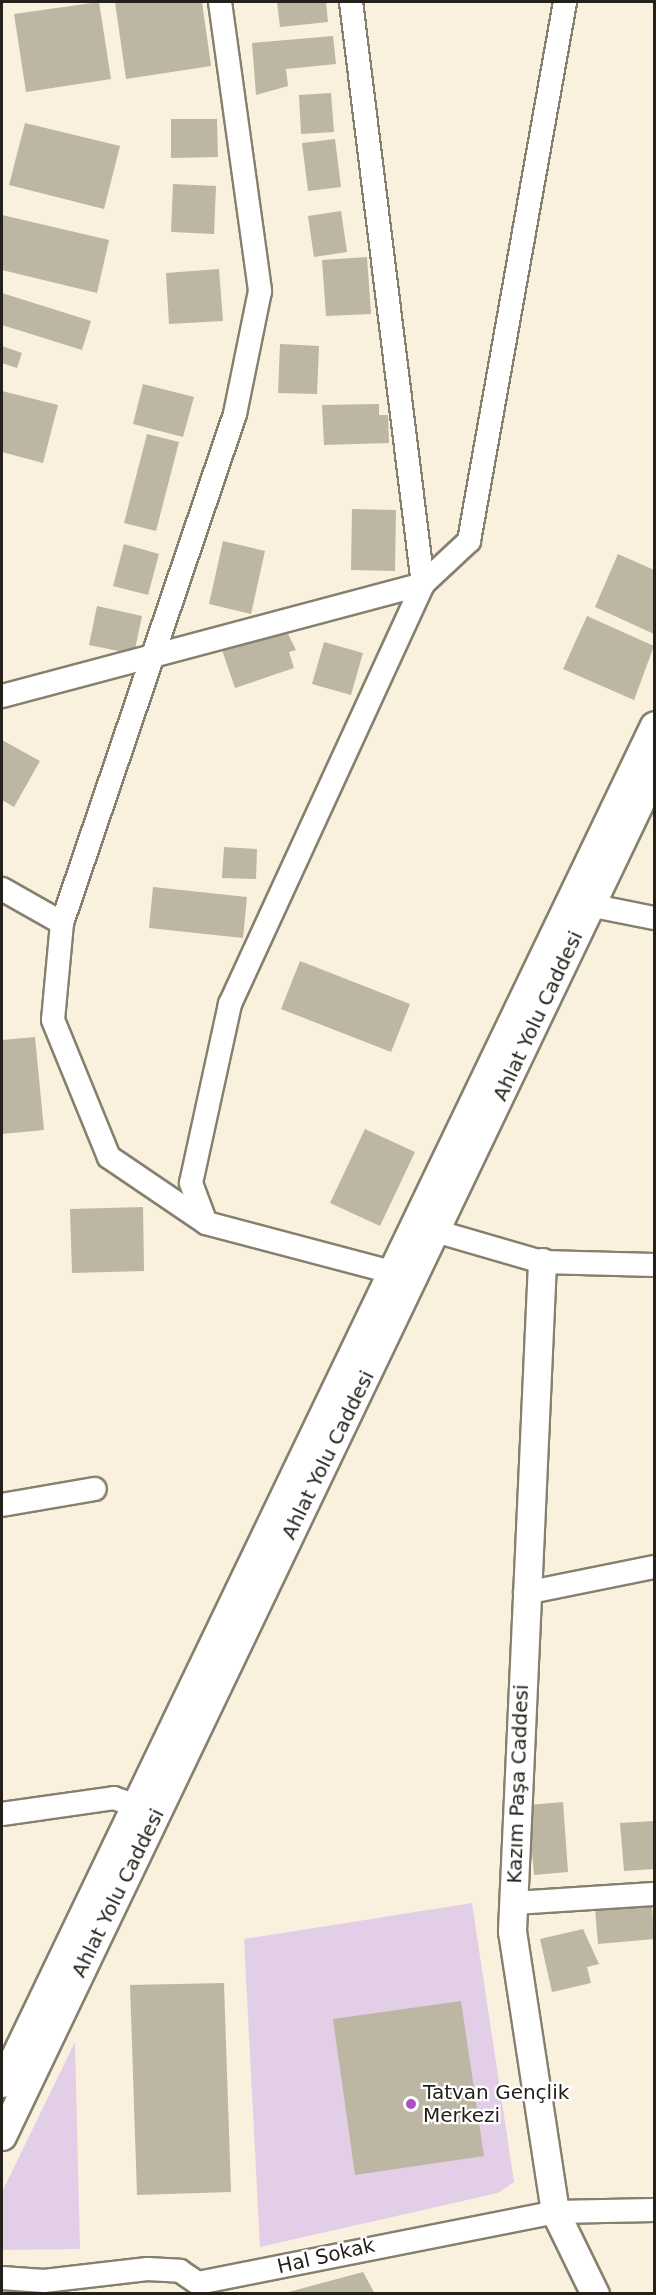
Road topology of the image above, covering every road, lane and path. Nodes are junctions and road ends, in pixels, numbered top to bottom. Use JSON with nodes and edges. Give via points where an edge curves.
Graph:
{"nodes":[{"id":1,"x":220,"y":2,"type":"edge"},
{"id":2,"x":351,"y":2,"type":"edge"},
{"id":3,"x":566,"y":2,"type":"edge"},
{"id":4,"x":423,"y":584,"type":"junction"},
{"id":5,"x":152,"y":654,"type":"junction"},
{"id":6,"x":2,"y":696,"type":"edge"},
{"id":7,"x":654,"y":725,"type":"edge"},
{"id":8,"x":642,"y":783,"type":"edge"},
{"id":9,"x":2,"y":889,"type":"edge"},
{"id":10,"x":580,"y":903,"type":"junction"},
{"id":11,"x":654,"y":918,"type":"edge"},
{"id":12,"x":62,"y":923,"type":"junction"},
{"id":13,"x":206,"y":1223,"type":"junction"},
{"id":14,"x":424,"y":1229,"type":"junction"},
{"id":15,"x":542,"y":1262,"type":"junction"},
{"id":16,"x":654,"y":1265,"type":"edge"},
{"id":17,"x":402,"y":1274,"type":"junction"},
{"id":18,"x":95,"y":1489,"type":"dead end"},
{"id":19,"x":2,"y":1505,"type":"edge"},
{"id":20,"x":654,"y":1567,"type":"edge"},
{"id":21,"x":525,"y":1593,"type":"junction"},
{"id":22,"x":145,"y":1810,"type":"junction"},
{"id":23,"x":2,"y":1814,"type":"edge"},
{"id":24,"x":654,"y":1894,"type":"edge"},
{"id":25,"x":514,"y":1903,"type":"junction"},
{"id":26,"x":2,"y":2083,"type":"edge"},
{"id":27,"x":2,"y":2136,"type":"edge"},
{"id":28,"x":654,"y":2210,"type":"edge"},
{"id":29,"x":555,"y":2212,"type":"junction"},
{"id":30,"x":2,"y":2278,"type":"edge"},
{"id":31,"x":200,"y":2288,"type":"edge"},
{"id":32,"x":595,"y":2294,"type":"edge"}],
"edges":[{"from":1,"to":5,"type":"street","via":[[260,291],[235,414]]},
{"from":2,"to":4,"type":"street"},
{"from":3,"to":4,"type":"street","via":[[469,541]]},
{"from":4,"to":5,"type":"street"},
{"from":4,"to":13,"type":"street","via":[[230,1004],[191,1183]]},
{"from":5,"to":6,"type":"street"},
{"from":5,"to":12,"type":"street"},
{"from":7,"to":8,"type":"street","name":"Ahlat Yolu Caddesi"},
{"from":8,"to":10,"type":"street","name":"Ahlat Yolu Caddesi"},
{"from":9,"to":12,"type":"street"},
{"from":10,"to":11,"type":"street"},
{"from":10,"to":14,"type":"street","name":"Ahlat Yolu Caddesi"},
{"from":12,"to":13,"type":"street","via":[[53,1020],[109,1157]]},
{"from":13,"to":17,"type":"street"},
{"from":14,"to":15,"type":"street"},
{"from":14,"to":17,"type":"street","name":"Ahlat Yolu Caddesi"},
{"from":15,"to":16,"type":"street"},
{"from":15,"to":21,"type":"street","name":"Kazım Paşa Caddesi"},
{"from":17,"to":22,"type":"street","name":"Ahlat Yolu Caddesi"},
{"from":18,"to":19,"type":"street"},
{"from":20,"to":21,"type":"street"},
{"from":21,"to":25,"type":"street","name":"Kazım Paşa Caddesi"},
{"from":22,"to":23,"type":"street","via":[[114,1798]]},
{"from":22,"to":26,"type":"street","name":"Ahlat Yolu Caddesi"},
{"from":22,"to":27,"type":"street","name":"Ahlat Yolu Caddesi"},
{"from":24,"to":25,"type":"street"},
{"from":25,"to":29,"type":"street","name":"Kazım Paşa Caddesi","via":[[512,1931]]},
{"from":28,"to":29,"type":"street","name":"Hal Sokak"},
{"from":29,"to":31,"type":"street","name":"Hal Sokak"},
{"from":29,"to":32,"type":"street","name":"Kazım Paşa Caddesi"},
{"from":30,"to":31,"type":"street","name":"Hal Sokak","via":[[44,2281],[147,2269],[180,2271]]}]}
